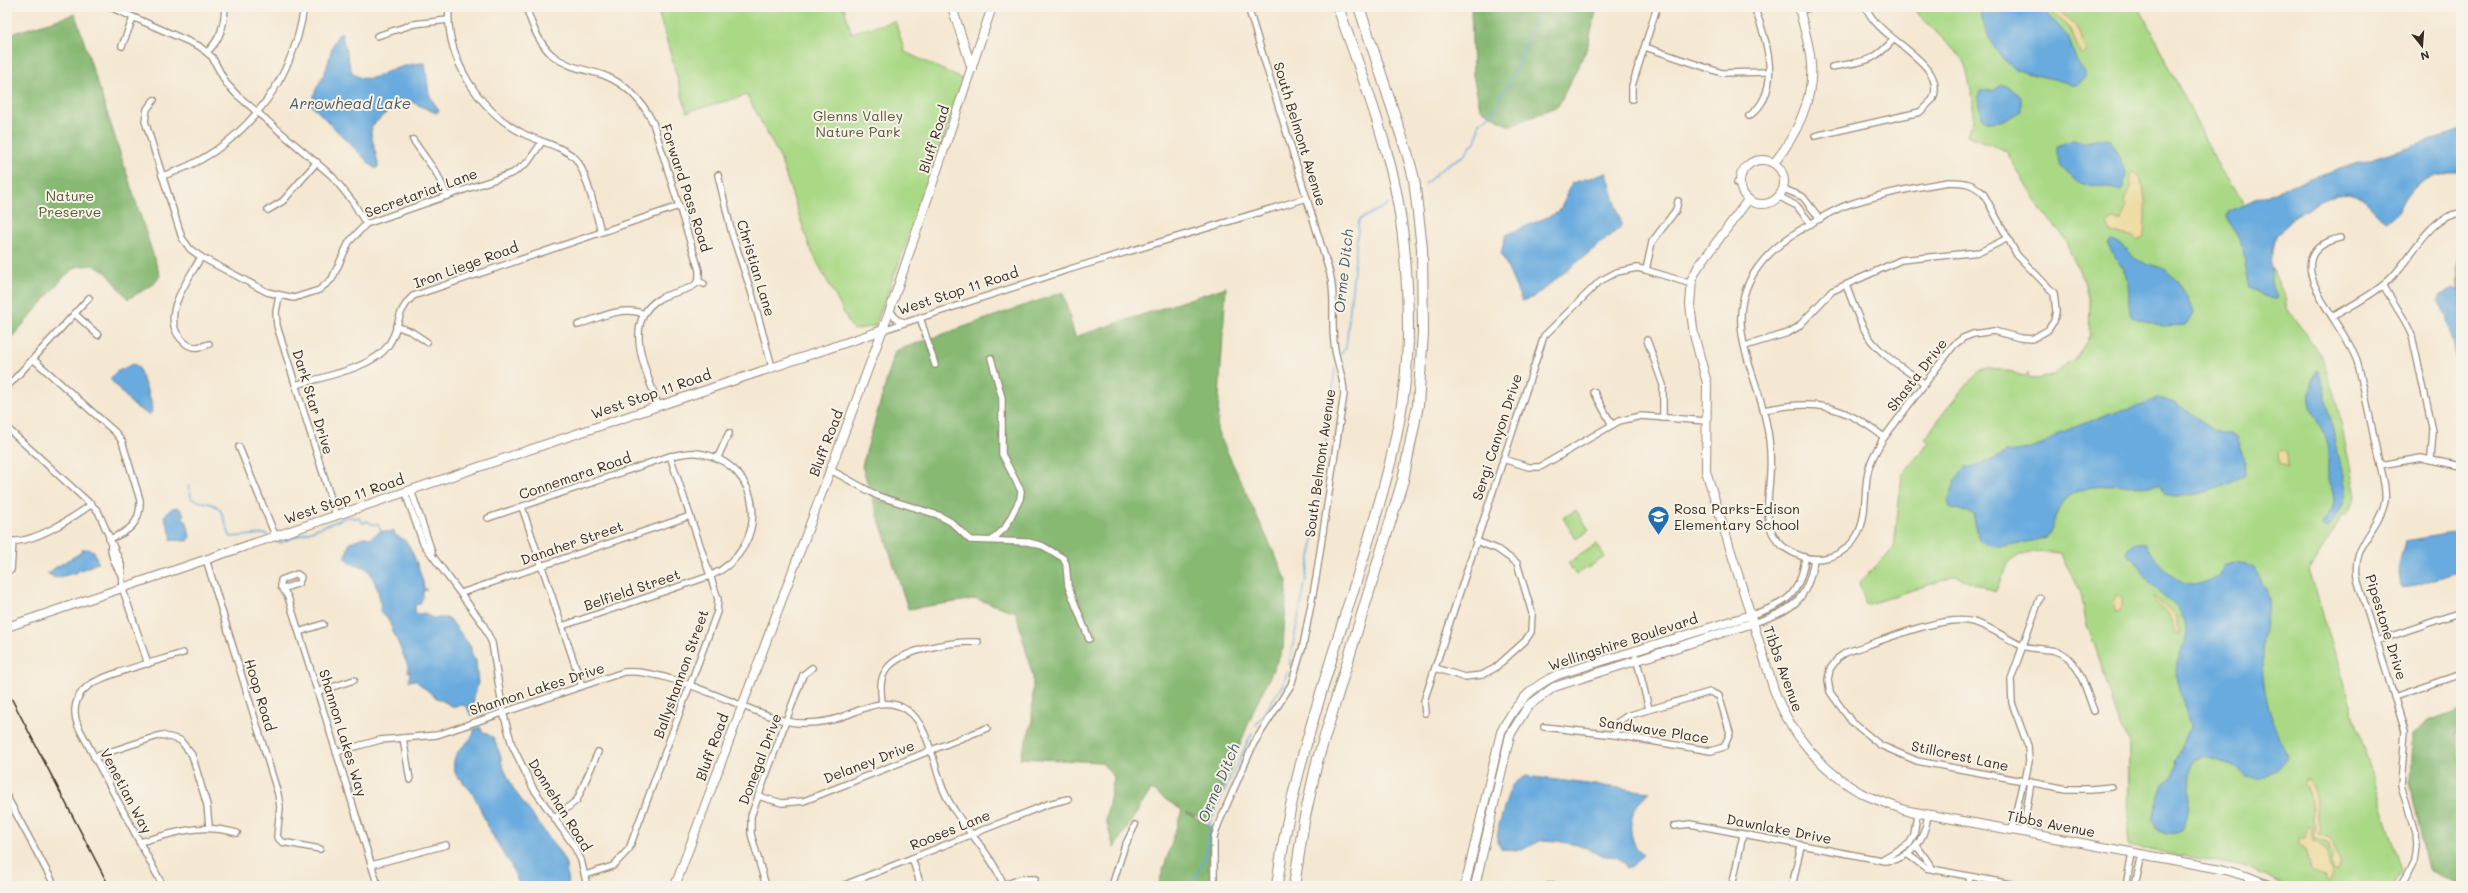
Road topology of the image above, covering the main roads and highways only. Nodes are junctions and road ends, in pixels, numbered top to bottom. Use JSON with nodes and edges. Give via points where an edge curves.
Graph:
{"nodes":[{"id":1,"x":1338,"y":7,"type":"edge"},
{"id":2,"x":1359,"y":7,"type":"edge"},
{"id":3,"x":1277,"y":886,"type":"edge"},
{"id":4,"x":1294,"y":886,"type":"edge"}],
"edges":[{"from":1,"to":3,"type":"highway","via":[[1383,138],[1392,172],[1406,265],[1408,339],[1402,404],[1387,479],[1304,747]]},
{"from":2,"to":4,"type":"highway","via":[[1414,179],[1422,248],[1424,305],[1420,376],[1412,442],[1403,480],[1317,762],[1304,821]]}]}
